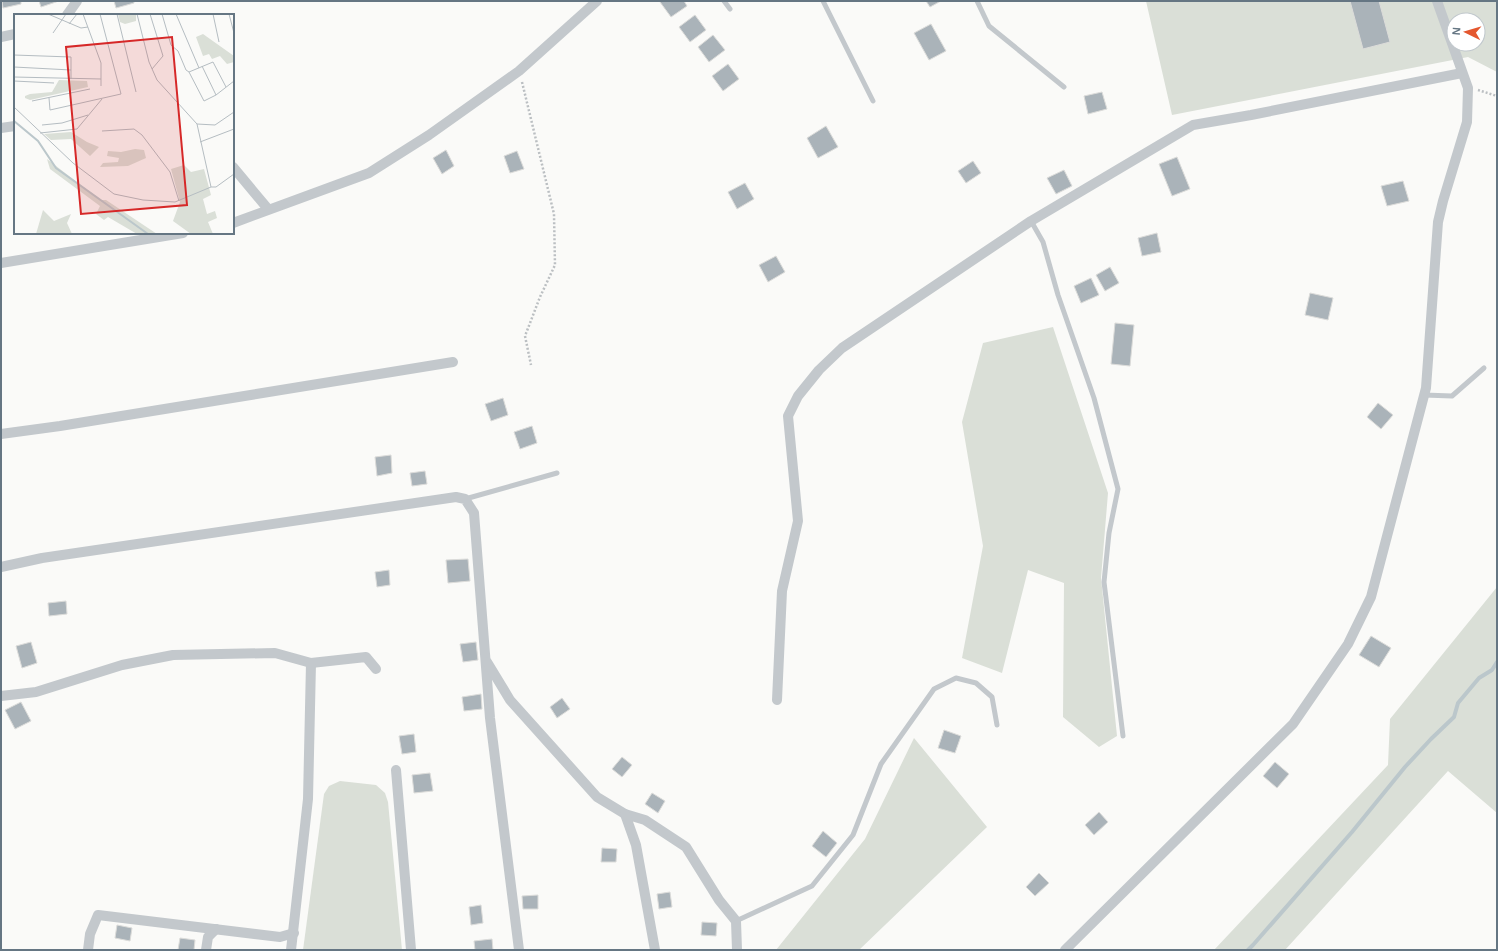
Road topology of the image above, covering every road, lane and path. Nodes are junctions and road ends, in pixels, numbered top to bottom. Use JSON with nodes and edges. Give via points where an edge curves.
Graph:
{"nodes":[{"id":1,"x":77,"y":1,"type":"edge"},
{"id":2,"x":597,"y":1,"type":"edge"},
{"id":3,"x":724,"y":1,"type":"edge"},
{"id":4,"x":823,"y":1,"type":"edge"},
{"id":5,"x":977,"y":1,"type":"edge"},
{"id":6,"x":1437,"y":1,"type":"edge"},
{"id":7,"x":730,"y":9,"type":"dead end"},
{"id":8,"x":68,"y":14,"type":"edge"},
{"id":9,"x":14,"y":34,"type":"edge"},
{"id":10,"x":1,"y":37,"type":"edge"},
{"id":11,"x":519,"y":71,"type":"junction"},
{"id":12,"x":1462,"y":73,"type":"junction"},
{"id":13,"x":1064,"y":87,"type":"dead end"},
{"id":14,"x":1468,"y":88,"type":"junction"},
{"id":15,"x":1497,"y":96,"type":"edge"},
{"id":16,"x":874,"y":101,"type":"dead end"},
{"id":17,"x":14,"y":126,"type":"edge"},
{"id":18,"x":1,"y":128,"type":"edge"},
{"id":19,"x":234,"y":168,"type":"edge"},
{"id":20,"x":268,"y":210,"type":"junction"},
{"id":21,"x":1031,"y":221,"type":"junction"},
{"id":22,"x":234,"y":223,"type":"edge"},
{"id":23,"x":177,"y":234,"type":"edge"},
{"id":24,"x":1,"y":263,"type":"edge"},
{"id":25,"x":453,"y":362,"type":"dead end"},
{"id":26,"x":532,"y":364,"type":"dead end"},
{"id":27,"x":1484,"y":368,"type":"dead end"},
{"id":28,"x":1424,"y":396,"type":"junction"},
{"id":29,"x":1,"y":434,"type":"edge"},
{"id":30,"x":557,"y":473,"type":"dead end"},
{"id":31,"x":465,"y":499,"type":"junction"},
{"id":32,"x":1,"y":567,"type":"edge"},
{"id":33,"x":486,"y":660,"type":"junction"},
{"id":34,"x":311,"y":663,"type":"junction"},
{"id":35,"x":376,"y":669,"type":"dead end"},
{"id":36,"x":1,"y":696,"type":"edge"},
{"id":37,"x":777,"y":700,"type":"dead end"},
{"id":38,"x":997,"y":725,"type":"dead end"},
{"id":39,"x":1123,"y":736,"type":"dead end"},
{"id":40,"x":396,"y":770,"type":"dead end"},
{"id":41,"x":625,"y":814,"type":"junction"},
{"id":42,"x":736,"y":921,"type":"junction"},
{"id":43,"x":216,"y":929,"type":"junction"},
{"id":44,"x":294,"y":933,"type":"junction"},
{"id":45,"x":88,"y":950,"type":"edge"},
{"id":46,"x":206,"y":950,"type":"edge"},
{"id":47,"x":291,"y":950,"type":"edge"},
{"id":48,"x":412,"y":950,"type":"edge"},
{"id":49,"x":519,"y":950,"type":"edge"},
{"id":50,"x":654,"y":950,"type":"edge"},
{"id":51,"x":737,"y":950,"type":"edge"},
{"id":52,"x":1065,"y":950,"type":"edge"}],
"edges":[{"from":1,"to":8,"type":"street"},
{"from":2,"to":11,"type":"street"},
{"from":3,"to":7,"type":"lane"},
{"from":4,"to":16,"type":"lane"},
{"from":5,"to":13,"type":"lane","via":[[989,26]]},
{"from":6,"to":12,"type":"street"},
{"from":9,"to":10,"type":"street"},
{"from":11,"to":20,"type":"street","via":[[369,173]]},
{"from":11,"to":26,"type":"path","via":[[554,214],[555,265],[525,336]]},
{"from":12,"to":14,"type":"street"},
{"from":12,"to":21,"type":"street","via":[[1193,125]]},
{"from":14,"to":15,"type":"path"},
{"from":14,"to":28,"type":"street","via":[[1467,122],[1438,222]]},
{"from":17,"to":18,"type":"street"},
{"from":19,"to":20,"type":"street"},
{"from":20,"to":22,"type":"street"},
{"from":21,"to":37,"type":"street","via":[[842,348],[819,370],[798,396],[788,416],[798,521],[782,591]]},
{"from":21,"to":39,"type":"lane","via":[[1043,242],[1058,295],[1094,398],[1118,489],[1109,533],[1104,582]]},
{"from":23,"to":24,"type":"street"},
{"from":25,"to":29,"type":"street"},
{"from":27,"to":28,"type":"lane","via":[[1452,396]]},
{"from":28,"to":52,"type":"street","via":[[1371,597],[1348,644],[1292,724]]},
{"from":30,"to":31,"type":"lane"},
{"from":31,"to":32,"type":"street","via":[[448,498],[50,557]]},
{"from":31,"to":33,"type":"street","via":[[474,513]]},
{"from":33,"to":41,"type":"street","via":[[510,700],[596,797]]},
{"from":33,"to":49,"type":"street","via":[[490,718]]},
{"from":34,"to":35,"type":"street","via":[[366,657]]},
{"from":34,"to":36,"type":"street","via":[[275,653],[173,655],[122,665],[36,692]]},
{"from":34,"to":44,"type":"street","via":[[308,799]]},
{"from":38,"to":42,"type":"lane","via":[[992,697],[976,683],[956,678],[934,689],[881,764],[853,835],[812,886]]},
{"from":40,"to":48,"type":"street"},
{"from":41,"to":42,"type":"street","via":[[645,820],[686,847],[719,900]]},
{"from":41,"to":50,"type":"street","via":[[636,845]]},
{"from":42,"to":51,"type":"street"},
{"from":43,"to":44,"type":"street","via":[[280,937]]},
{"from":43,"to":45,"type":"street","via":[[98,915],[90,934]]},
{"from":43,"to":46,"type":"street","via":[[208,937]]},
{"from":44,"to":47,"type":"street"}]}
